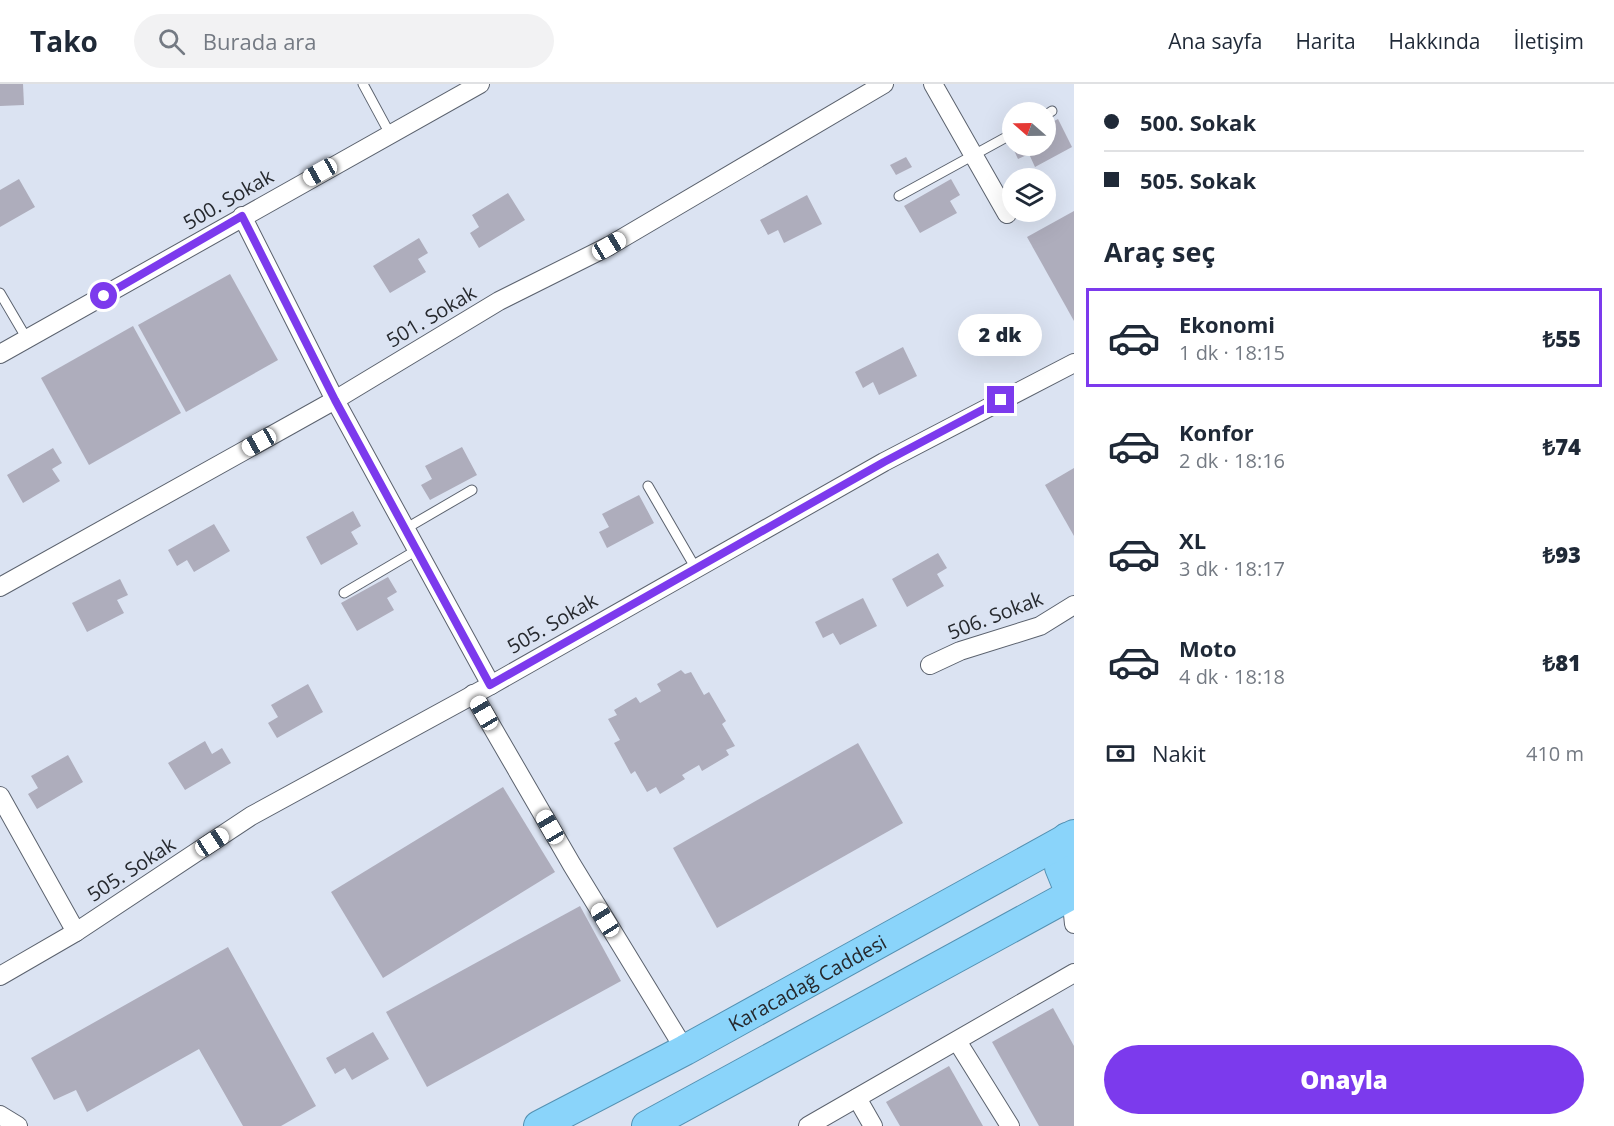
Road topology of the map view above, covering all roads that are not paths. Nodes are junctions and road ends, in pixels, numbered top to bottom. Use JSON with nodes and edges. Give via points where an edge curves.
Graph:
{"nodes":[{"id":1,"x":363,"y":84,"type":"edge"},
{"id":2,"x":478,"y":84,"type":"edge"},
{"id":3,"x":884,"y":84,"type":"edge"},
{"id":4,"x":933,"y":84,"type":"edge"},
{"id":5,"x":390,"y":134,"type":"junction"},
{"id":6,"x":1002,"y":140,"type":"edge"},
{"id":7,"x":975,"y":155,"type":"junction"},
{"id":8,"x":899,"y":196,"type":"dead end"},
{"id":9,"x":1002,"y":205,"type":"edge"},
{"id":10,"x":242,"y":216,"type":"junction"},
{"id":11,"x":0,"y":293,"type":"edge"},
{"id":12,"x":27,"y":339,"type":"junction"},
{"id":13,"x":0,"y":354,"type":"edge"},
{"id":14,"x":1074,"y":363,"type":"edge"},
{"id":15,"x":335,"y":400,"type":"junction"},
{"id":16,"x":648,"y":486,"type":"dead end"},
{"id":17,"x":472,"y":490,"type":"dead end"},
{"id":18,"x":405,"y":529,"type":"junction"},
{"id":19,"x":417,"y":550,"type":"junction"},
{"id":20,"x":695,"y":567,"type":"junction"},
{"id":21,"x":0,"y":587,"type":"edge"},
{"id":22,"x":344,"y":593,"type":"dead end"},
{"id":23,"x":1074,"y":605,"type":"edge"},
{"id":24,"x":930,"y":665,"type":"dead end"},
{"id":25,"x":490,"y":685,"type":"junction"},
{"id":26,"x":474,"y":694,"type":"junction"},
{"id":27,"x":0,"y":796,"type":"edge"},
{"id":28,"x":1070,"y":836,"type":"edge"},
{"id":29,"x":1072,"y":894,"type":"edge"},
{"id":30,"x":1074,"y":924,"type":"edge"},
{"id":31,"x":76,"y":932,"type":"junction"},
{"id":32,"x":1074,"y":973,"type":"edge"},
{"id":33,"x":0,"y":976,"type":"edge"},
{"id":34,"x":957,"y":1041,"type":"junction"},
{"id":35,"x":685,"y":1050,"type":"junction"},
{"id":36,"x":857,"y":1098,"type":"junction"},
{"id":37,"x":0,"y":1115,"type":"edge"},
{"id":38,"x":18,"y":1126,"type":"edge"},
{"id":39,"x":539,"y":1126,"type":"edge"},
{"id":40,"x":647,"y":1126,"type":"edge"},
{"id":41,"x":808,"y":1126,"type":"edge"},
{"id":42,"x":873,"y":1126,"type":"edge"},
{"id":43,"x":1010,"y":1126,"type":"edge"}],
"edges":[{"from":1,"to":5,"type":"lane"},
{"from":2,"to":5,"type":"street","name":"500. Sokak"},
{"from":3,"to":15,"type":"street","name":"501. Sokak","via":[[609,246],[499,301]]},
{"from":4,"to":7,"type":"street"},
{"from":5,"to":10,"type":"street","name":"500. Sokak"},
{"from":6,"to":7,"type":"lane"},
{"from":7,"to":8,"type":"lane"},
{"from":7,"to":9,"type":"street"},
{"from":10,"to":12,"type":"street","name":"500. Sokak"},
{"from":10,"to":15,"type":"street"},
{"from":11,"to":12,"type":"lane"},
{"from":12,"to":13,"type":"street","name":"500. Sokak"},
{"from":14,"to":20,"type":"street","name":"505. Sokak"},
{"from":15,"to":18,"type":"street"},
{"from":15,"to":21,"type":"street","name":"501. Sokak"},
{"from":16,"to":20,"type":"lane"},
{"from":17,"to":18,"type":"lane"},
{"from":18,"to":19,"type":"street"},
{"from":19,"to":22,"type":"lane"},
{"from":19,"to":25,"type":"street"},
{"from":20,"to":25,"type":"street","name":"505. Sokak"},
{"from":23,"to":24,"type":"street","name":"506. Sokak","via":[[1040,626],[960,651]]},
{"from":25,"to":26,"type":"street","name":"505. Sokak"},
{"from":26,"to":31,"type":"street","name":"505. Sokak","via":[[251,816]]},
{"from":26,"to":35,"type":"street"},
{"from":27,"to":31,"type":"street"},
{"from":28,"to":29,"type":"highway","via":[[1060,867]]},
{"from":28,"to":35,"type":"highway","name":"Karacadağ Caddesi"},
{"from":29,"to":30,"type":"street"},
{"from":29,"to":40,"type":"highway"},
{"from":31,"to":33,"type":"street","name":"505. Sokak"},
{"from":32,"to":34,"type":"street"},
{"from":34,"to":36,"type":"street"},
{"from":34,"to":43,"type":"street"},
{"from":35,"to":39,"type":"highway","name":"Karacadağ Caddesi"},
{"from":36,"to":41,"type":"street"},
{"from":36,"to":42,"type":"street"},
{"from":37,"to":38,"type":"street"}]}
